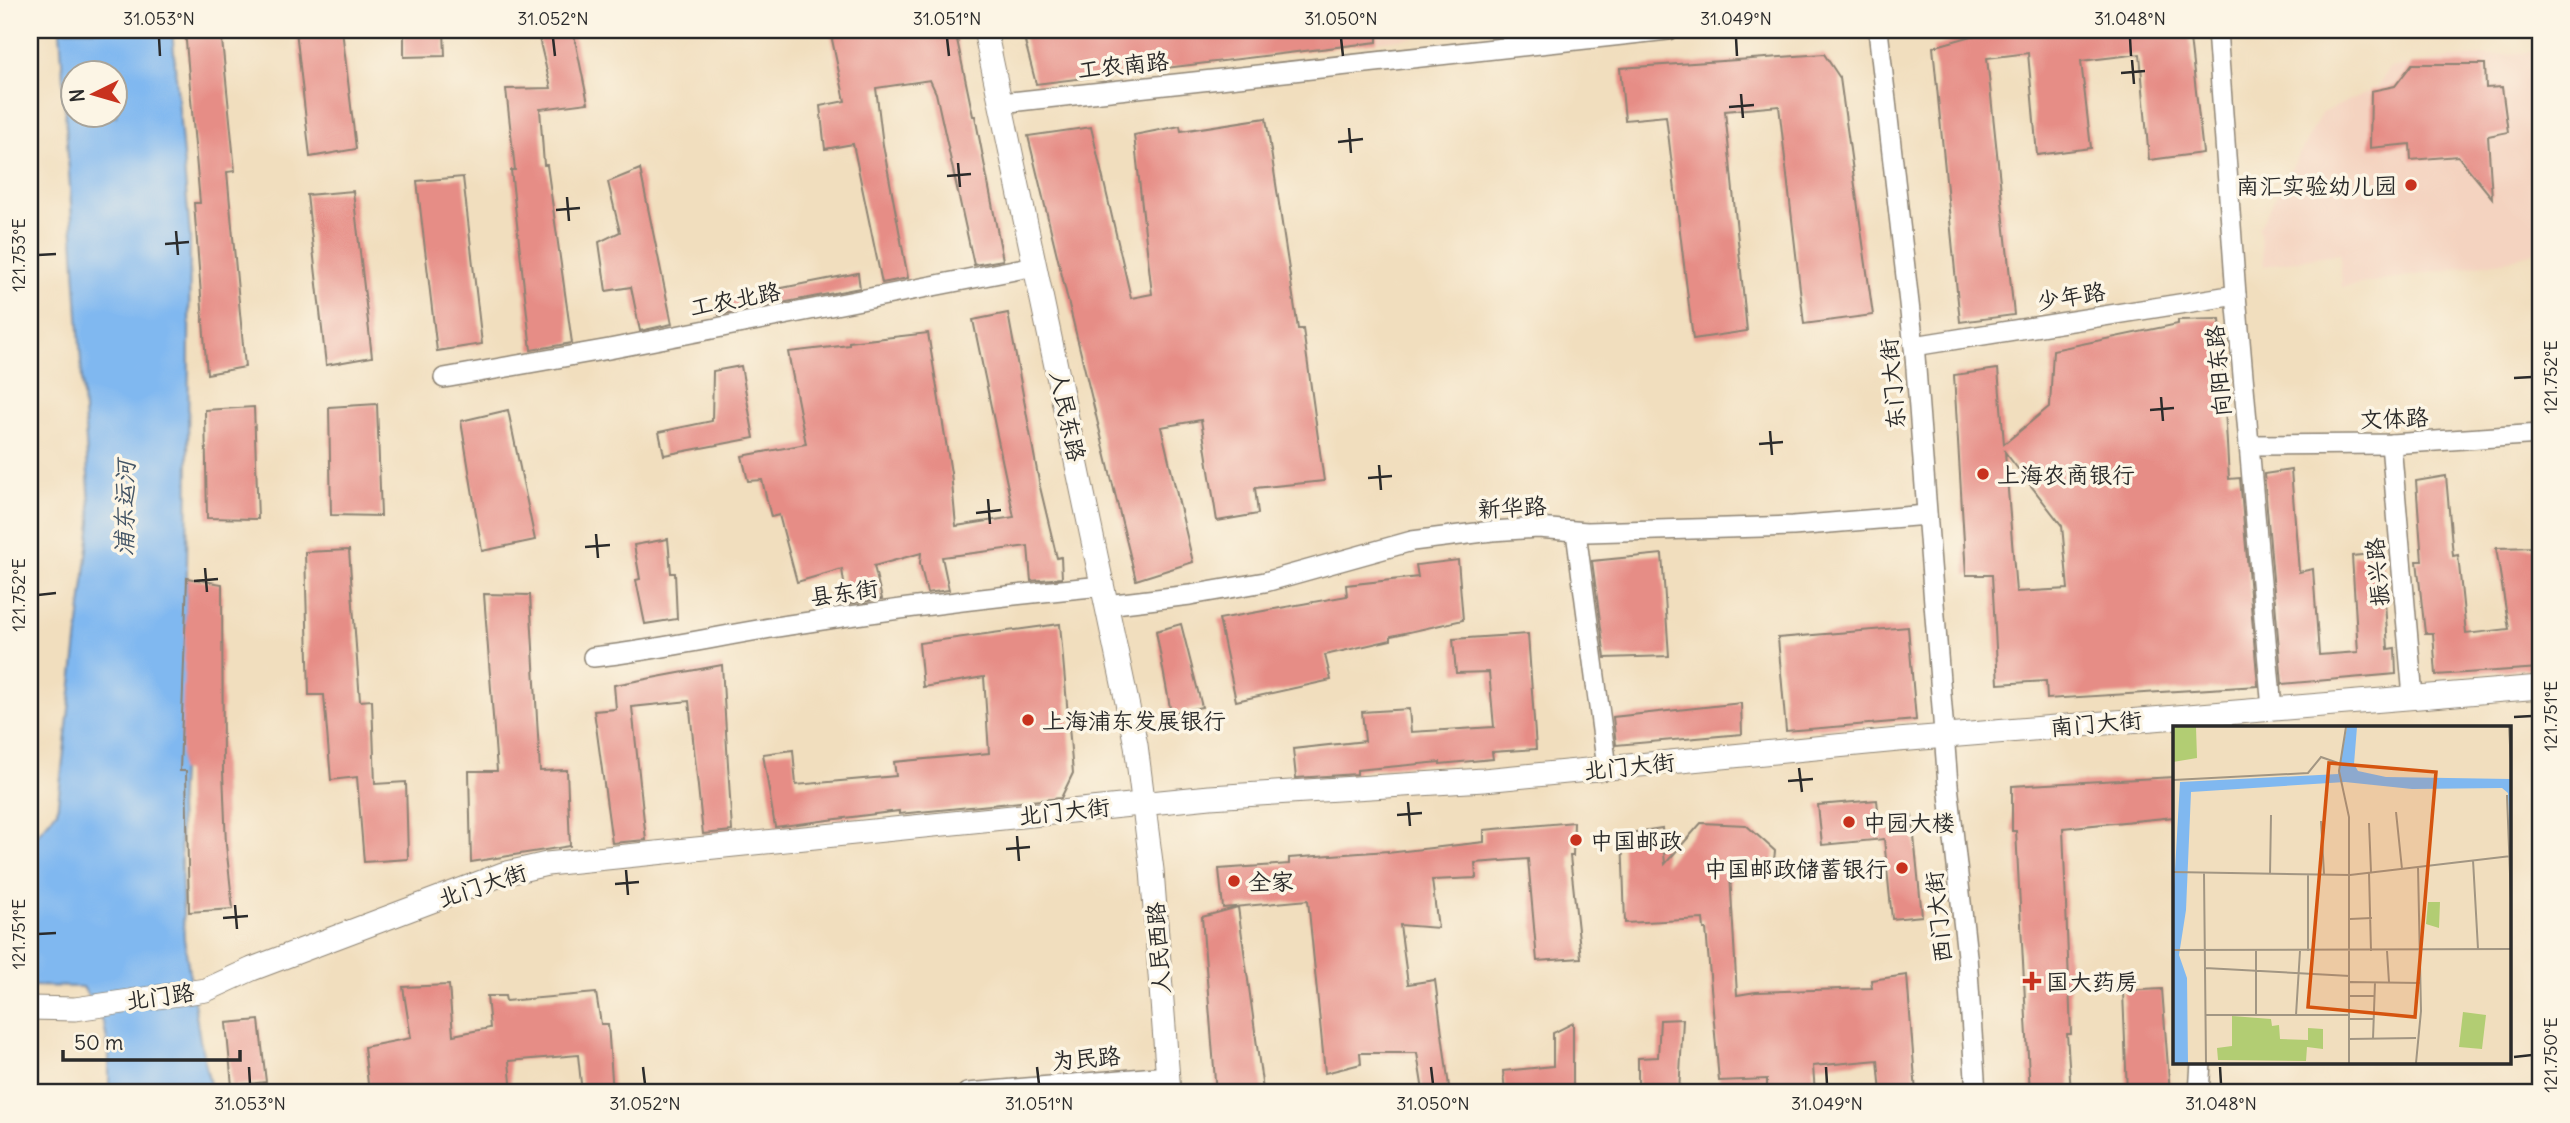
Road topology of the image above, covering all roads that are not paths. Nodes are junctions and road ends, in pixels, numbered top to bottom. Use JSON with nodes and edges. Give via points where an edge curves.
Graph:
{"nodes":[{"id":1,"x":985,"y":30,"type":"edge"},
{"id":2,"x":1668,"y":30,"type":"edge"},
{"id":3,"x":1878,"y":30,"type":"edge"},
{"id":4,"x":2217,"y":30,"type":"edge"},
{"id":5,"x":1001,"y":103,"type":"junction"},
{"id":6,"x":1035,"y":265,"type":"junction"},
{"id":7,"x":2236,"y":295,"type":"junction"},
{"id":8,"x":1914,"y":346,"type":"junction"},
{"id":9,"x":444,"y":378,"type":"dead end"},
{"id":10,"x":2540,"y":434,"type":"edge"},
{"id":11,"x":2391,"y":443,"type":"junction"},
{"id":12,"x":2249,"y":445,"type":"junction"},
{"id":13,"x":1927,"y":515,"type":"junction"},
{"id":14,"x":1576,"y":532,"type":"junction"},
{"id":15,"x":1104,"y":596,"type":"junction"},
{"id":16,"x":593,"y":657,"type":"dead end"},
{"id":17,"x":2540,"y":687,"type":"edge"},
{"id":18,"x":2413,"y":697,"type":"junction"},
{"id":19,"x":2273,"y":709,"type":"junction"},
{"id":20,"x":2206,"y":721,"type":"edge"},
{"id":21,"x":1944,"y":736,"type":"junction"},
{"id":22,"x":1607,"y":768,"type":"junction"},
{"id":23,"x":1145,"y":803,"type":"junction"},
{"id":24,"x":206,"y":990,"type":"joint"},
{"id":25,"x":30,"y":1008,"type":"edge"},
{"id":26,"x":2202,"y":1064,"type":"edge"},
{"id":27,"x":1169,"y":1085,"type":"edge"},
{"id":28,"x":967,"y":1093,"type":"edge"},
{"id":29,"x":1976,"y":1093,"type":"edge"},
{"id":30,"x":2199,"y":1093,"type":"edge"}],
"edges":[{"from":1,"to":5,"type":"street","name":"人民东路"},
{"from":2,"to":5,"type":"street","name":"工农南路"},
{"from":3,"to":8,"type":"street","name":"东门大街"},
{"from":4,"to":7,"type":"street","name":"向阳东路"},
{"from":5,"to":6,"type":"street","name":"人民东路"},
{"from":6,"to":9,"type":"street","name":"工农北路"},
{"from":6,"to":15,"type":"street","name":"人民东路"},
{"from":7,"to":8,"type":"street","name":"少年路"},
{"from":7,"to":12,"type":"street","name":"向阳东路"},
{"from":8,"to":13,"type":"street","name":"东门大街"},
{"from":10,"to":11,"type":"street","name":"文体路"},
{"from":11,"to":12,"type":"street","name":"文体路"},
{"from":11,"to":18,"type":"street","name":"振兴路"},
{"from":12,"to":19,"type":"street","name":"向阳东路"},
{"from":13,"to":14,"type":"street","name":"新华路","via":[[1793,526]]},
{"from":13,"to":21,"type":"street","name":"东门大街"},
{"from":14,"to":15,"type":"street","name":"新华路","via":[[1538,528],[1412,541],[1265,582],[1189,596]]},
{"from":14,"to":22,"type":"street"},
{"from":15,"to":16,"type":"street","name":"县东街","via":[[909,607]]},
{"from":15,"to":23,"type":"street","name":"人民东路"},
{"from":17,"to":18,"type":"street","name":"南门大街"},
{"from":18,"to":19,"type":"street","name":"南门大街"},
{"from":19,"to":20,"type":"street","name":"南门大街"},
{"from":20,"to":21,"type":"street","name":"南门大街"},
{"from":21,"to":22,"type":"street","name":"北门大街"},
{"from":21,"to":29,"type":"street","name":"西门大街"},
{"from":22,"to":23,"type":"street","name":"北门大街"},
{"from":23,"to":24,"type":"street","name":"北门大街","via":[[532,867],[503,874]]},
{"from":23,"to":27,"type":"street","name":"人民西路"},
{"from":24,"to":25,"type":"street","name":"北门路","via":[[75,1009]]},
{"from":26,"to":30,"type":"street"},
{"from":27,"to":28,"type":"street","name":"为民路"}]}
